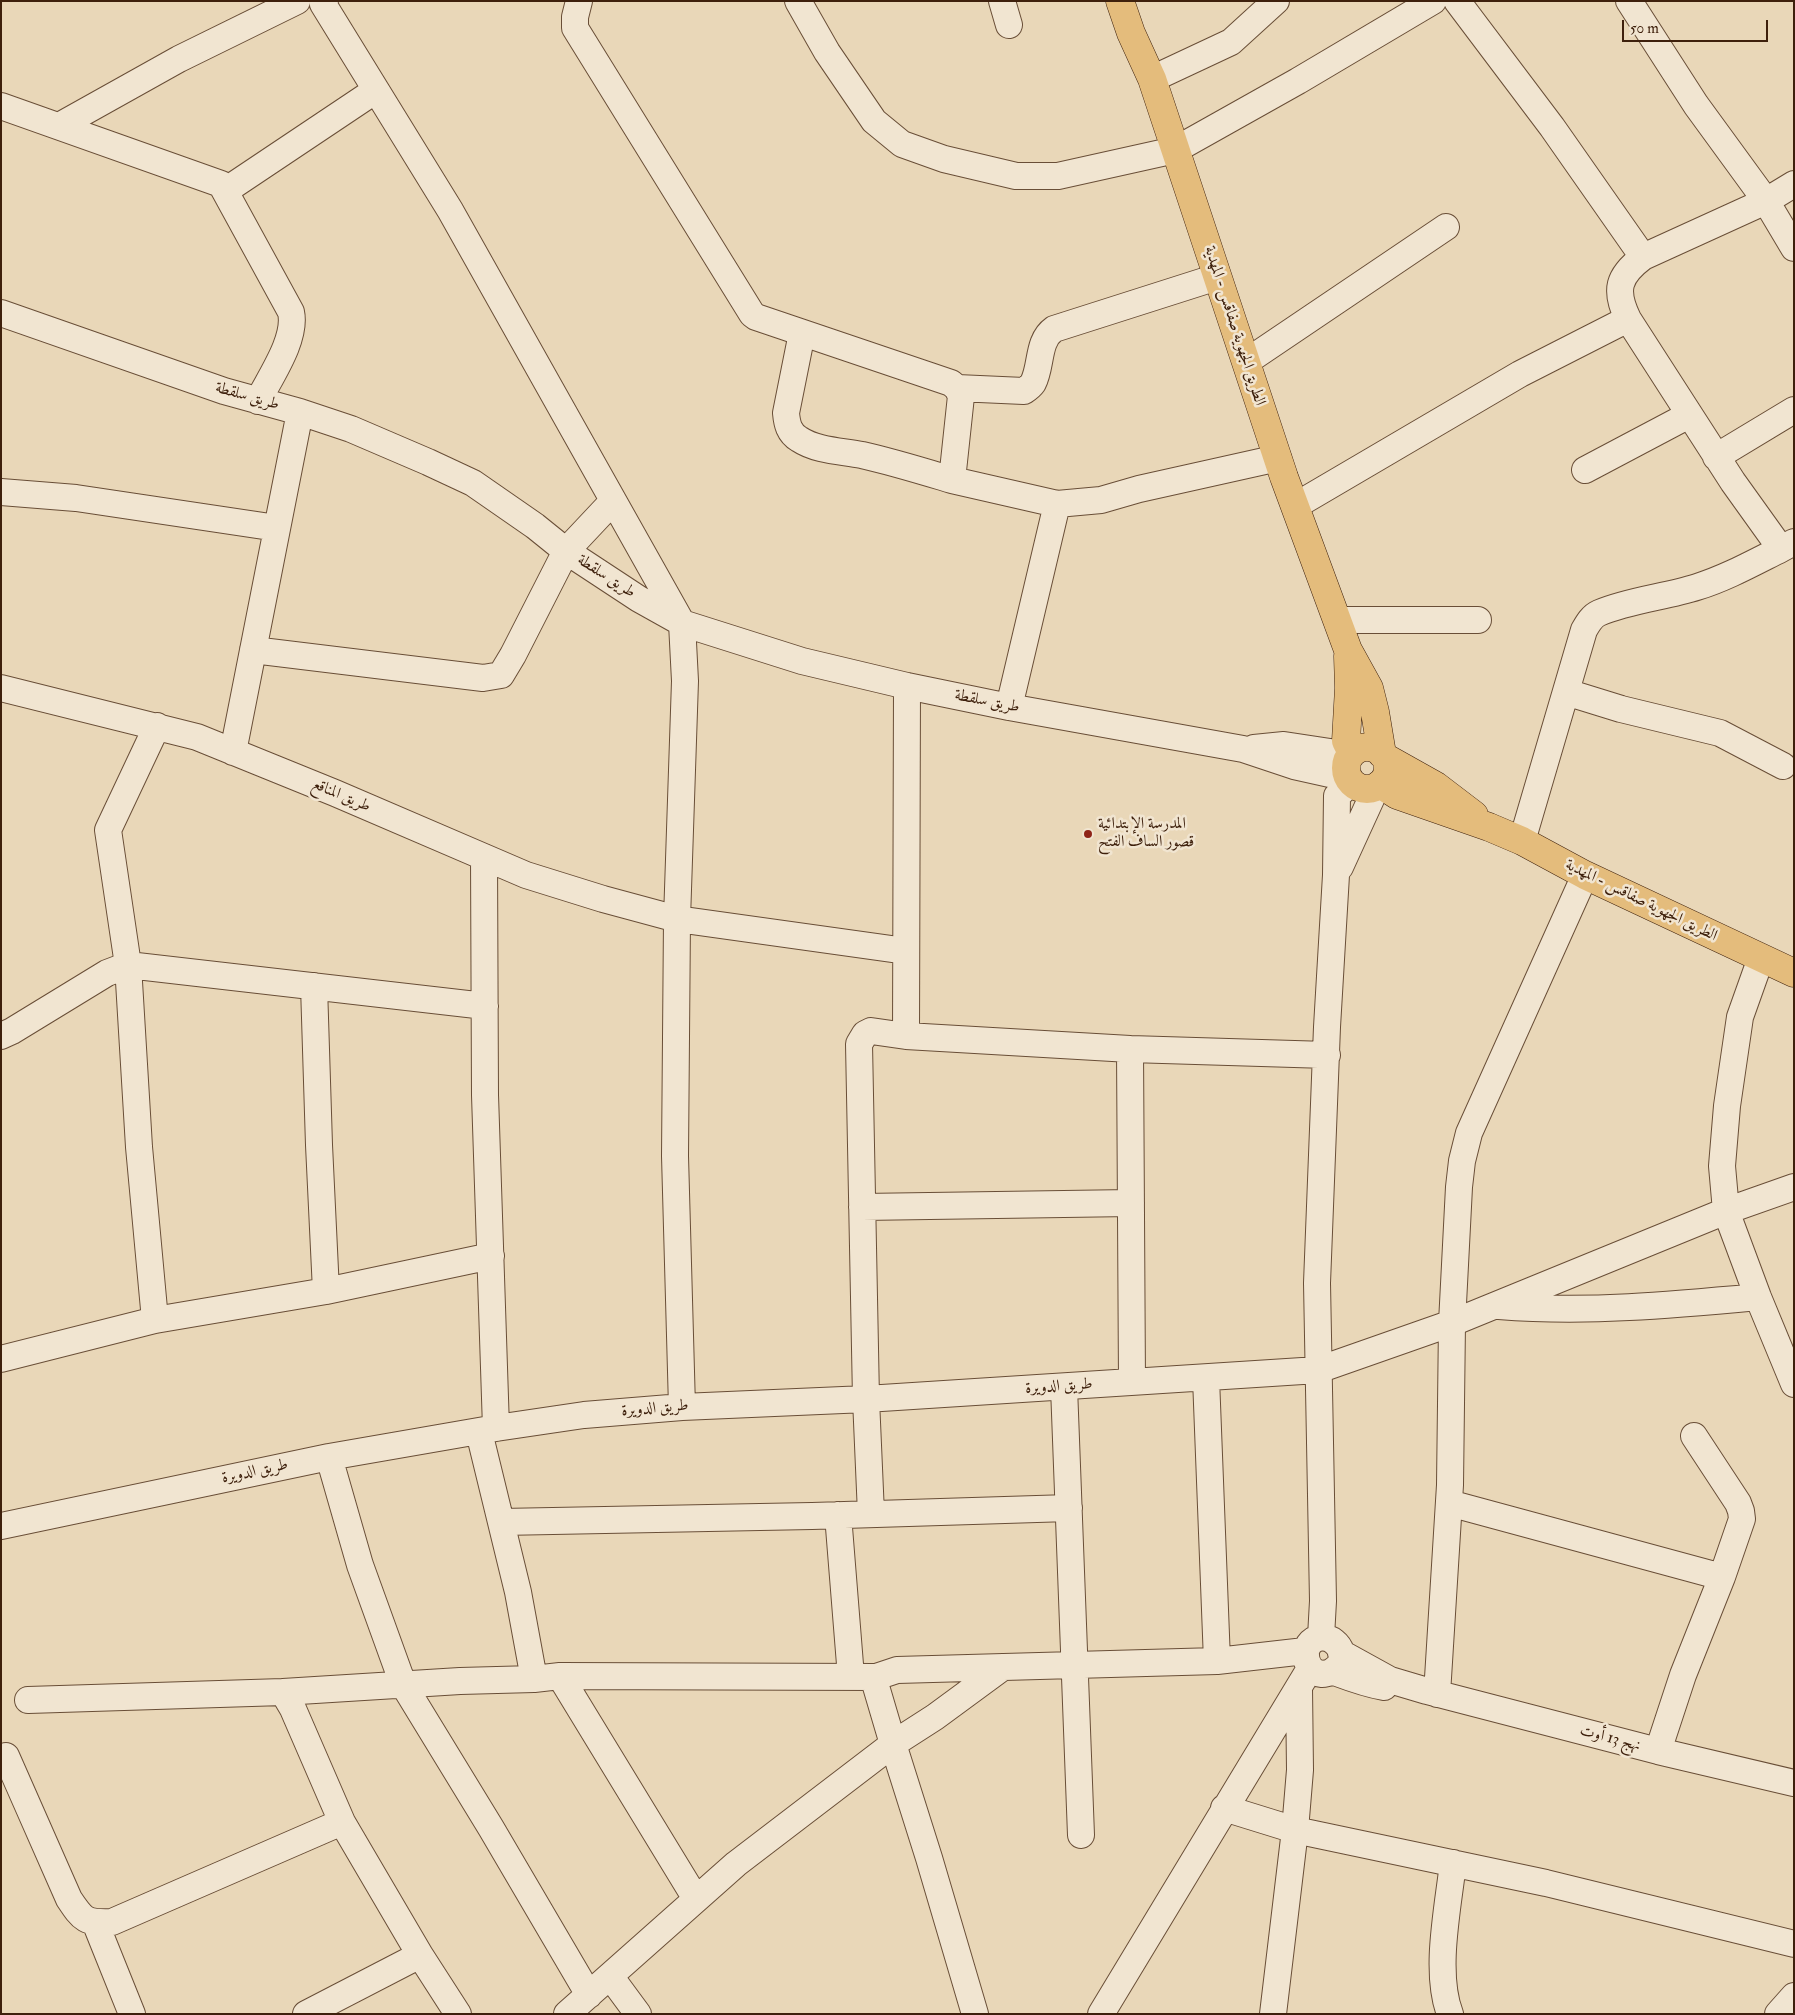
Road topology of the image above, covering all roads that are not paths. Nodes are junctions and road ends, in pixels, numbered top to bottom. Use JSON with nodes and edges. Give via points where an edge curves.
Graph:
{"nodes":[{"id":1,"x":297,"y":1,"type":"edge"},
{"id":2,"x":579,"y":1,"type":"edge"},
{"id":3,"x":798,"y":1,"type":"edge"},
{"id":4,"x":1120,"y":1,"type":"edge"},
{"id":5,"x":1276,"y":1,"type":"edge"},
{"id":6,"x":1433,"y":1,"type":"edge"},
{"id":7,"x":1457,"y":1,"type":"edge"},
{"id":8,"x":1629,"y":1,"type":"edge"},
{"id":9,"x":324,"y":2,"type":"edge"},
{"id":10,"x":1152,"y":79,"type":"junction"},
{"id":11,"x":376,"y":90,"type":"junction"},
{"id":12,"x":1,"y":106,"type":"edge"},
{"id":13,"x":59,"y":126,"type":"junction"},
{"id":14,"x":1175,"y":150,"type":"junction"},
{"id":15,"x":1794,"y":184,"type":"edge"},
{"id":16,"x":225,"y":191,"type":"junction"},
{"id":17,"x":1766,"y":201,"type":"junction"},
{"id":18,"x":1446,"y":227,"type":"dead end"},
{"id":19,"x":1794,"y":248,"type":"edge"},
{"id":20,"x":1643,"y":257,"type":"junction"},
{"id":21,"x":1218,"y":277,"type":"junction"},
{"id":22,"x":1,"y":313,"type":"edge"},
{"id":23,"x":1628,"y":319,"type":"junction"},
{"id":24,"x":802,"y":333,"type":"junction"},
{"id":25,"x":1246,"y":362,"type":"junction"},
{"id":26,"x":957,"y":388,"type":"junction"},
{"id":27,"x":258,"y":401,"type":"junction"},
{"id":28,"x":1794,"y":410,"type":"edge"},
{"id":29,"x":300,"y":412,"type":"junction"},
{"id":30,"x":1689,"y":415,"type":"junction"},
{"id":31,"x":1716,"y":457,"type":"junction"},
{"id":32,"x":1278,"y":458,"type":"junction"},
{"id":33,"x":1585,"y":470,"type":"dead end"},
{"id":34,"x":952,"y":480,"type":"junction"},
{"id":35,"x":1,"y":492,"type":"edge"},
{"id":36,"x":613,"y":501,"type":"junction"},
{"id":37,"x":1057,"y":504,"type":"junction"},
{"id":38,"x":1295,"y":506,"type":"junction"},
{"id":39,"x":277,"y":528,"type":"junction"},
{"id":40,"x":1788,"y":546,"type":"edge"},
{"id":41,"x":566,"y":551,"type":"junction"},
{"id":42,"x":1338,"y":620,"type":"junction"},
{"id":43,"x":1478,"y":620,"type":"dead end"},
{"id":44,"x":682,"y":623,"type":"junction"},
{"id":45,"x":253,"y":650,"type":"junction"},
{"id":46,"x":907,"y":686,"type":"junction"},
{"id":47,"x":1,"y":688,"type":"edge"},
{"id":48,"x":1566,"y":692,"type":"junction"},
{"id":49,"x":1009,"y":707,"type":"junction"},
{"id":50,"x":157,"y":726,"type":"junction"},
{"id":51,"x":233,"y":752,"type":"junction"},
{"id":52,"x":1783,"y":766,"type":"dead end"},
{"id":53,"x":1366,"y":769,"type":"junction"},
{"id":54,"x":1522,"y":841,"type":"junction"},
{"id":55,"x":484,"y":857,"type":"junction"},
{"id":56,"x":1585,"y":876,"type":"junction"},
{"id":57,"x":677,"y":919,"type":"junction"},
{"id":58,"x":906,"y":951,"type":"junction"},
{"id":59,"x":1761,"y":958,"type":"junction"},
{"id":60,"x":128,"y":965,"type":"junction"},
{"id":61,"x":1794,"y":973,"type":"edge"},
{"id":62,"x":314,"y":986,"type":"junction"},
{"id":63,"x":485,"y":1006,"type":"junction"},
{"id":64,"x":1,"y":1036,"type":"edge"},
{"id":65,"x":906,"y":1036,"type":"junction"},
{"id":66,"x":1130,"y":1048,"type":"junction"},
{"id":67,"x":1327,"y":1055,"type":"junction"},
{"id":68,"x":1794,"y":1187,"type":"edge"},
{"id":69,"x":1131,"y":1203,"type":"junction"},
{"id":70,"x":862,"y":1207,"type":"junction"},
{"id":71,"x":1726,"y":1211,"type":"junction"},
{"id":72,"x":491,"y":1256,"type":"junction"},
{"id":73,"x":326,"y":1291,"type":"junction"},
{"id":74,"x":1758,"y":1297,"type":"junction"},
{"id":75,"x":1496,"y":1305,"type":"junction"},
{"id":76,"x":154,"y":1320,"type":"junction"},
{"id":77,"x":1452,"y":1323,"type":"junction"},
{"id":78,"x":1,"y":1359,"type":"edge"},
{"id":79,"x":1318,"y":1370,"type":"junction"},
{"id":80,"x":1206,"y":1378,"type":"junction"},
{"id":81,"x":1132,"y":1382,"type":"junction"},
{"id":82,"x":1794,"y":1384,"type":"edge"},
{"id":83,"x":1064,"y":1387,"type":"junction"},
{"id":84,"x":866,"y":1399,"type":"junction"},
{"id":85,"x":682,"y":1407,"type":"junction"},
{"id":86,"x":487,"y":1430,"type":"junction"},
{"id":87,"x":1694,"y":1436,"type":"dead end"},
{"id":88,"x":329,"y":1457,"type":"junction"},
{"id":89,"x":1449,"y":1503,"type":"junction"},
{"id":90,"x":1069,"y":1508,"type":"junction"},
{"id":91,"x":871,"y":1514,"type":"junction"},
{"id":92,"x":838,"y":1515,"type":"junction"},
{"id":93,"x":501,"y":1522,"type":"junction"},
{"id":94,"x":1,"y":1526,"type":"edge"},
{"id":95,"x":1722,"y":1577,"type":"junction"},
{"id":96,"x":1217,"y":1661,"type":"junction"},
{"id":97,"x":1318,"y":1662,"type":"junction"},
{"id":98,"x":1076,"y":1665,"type":"junction"},
{"id":99,"x":1003,"y":1667,"type":"junction"},
{"id":100,"x":560,"y":1676,"type":"junction"},
{"id":101,"x":864,"y":1677,"type":"junction"},
{"id":102,"x":534,"y":1679,"type":"junction"},
{"id":103,"x":403,"y":1684,"type":"junction"},
{"id":104,"x":283,"y":1692,"type":"junction"},
{"id":105,"x":1432,"y":1693,"type":"junction"},
{"id":106,"x":28,"y":1700,"type":"dead end"},
{"id":107,"x":892,"y":1744,"type":"junction"},
{"id":108,"x":1658,"y":1752,"type":"junction"},
{"id":109,"x":6,"y":1756,"type":"dead end"},
{"id":110,"x":1794,"y":1783,"type":"edge"},
{"id":111,"x":1224,"y":1808,"type":"junction"},
{"id":112,"x":342,"y":1822,"type":"junction"},
{"id":113,"x":1296,"y":1830,"type":"junction"},
{"id":114,"x":1081,"y":1835,"type":"dead end"},
{"id":115,"x":1453,"y":1864,"type":"junction"},
{"id":116,"x":696,"y":1898,"type":"junction"},
{"id":117,"x":95,"y":1922,"type":"junction"},
{"id":118,"x":1794,"y":1944,"type":"edge"},
{"id":119,"x":420,"y":1955,"type":"junction"},
{"id":120,"x":610,"y":1976,"type":"junction"},
{"id":121,"x":588,"y":1995,"type":"junction"},
{"id":122,"x":1794,"y":1996,"type":"edge"},
{"id":123,"x":971,"y":2012,"type":"edge"},
{"id":124,"x":132,"y":2014,"type":"edge"},
{"id":125,"x":306,"y":2014,"type":"edge"},
{"id":126,"x":458,"y":2014,"type":"edge"},
{"id":127,"x":567,"y":2014,"type":"edge"},
{"id":128,"x":638,"y":2014,"type":"edge"},
{"id":129,"x":1101,"y":2014,"type":"edge"},
{"id":130,"x":1273,"y":2014,"type":"edge"},
{"id":131,"x":1450,"y":2014,"type":"edge"},
{"id":132,"x":1778,"y":2014,"type":"edge"}],
"edges":[{"from":1,"to":13,"type":"street","via":[[179,59]]},
{"from":2,"to":24,"type":"street","via":[[575,28],[748,309],[756,318]]},
{"from":3,"to":14,"type":"street","via":[[827,52],[874,121],[902,144],[944,159],[1016,176],[1058,176]]},
{"from":4,"to":10,"type":"main road","name":"الطريق الجهوية صفاقس - المهدية"},
{"from":5,"to":10,"type":"street","via":[[1231,42]]},
{"from":6,"to":14,"type":"street"},
{"from":7,"to":20,"type":"street","via":[[1552,127]]},
{"from":8,"to":17,"type":"street","via":[[1696,105]]},
{"from":9,"to":11,"type":"street"},
{"from":10,"to":14,"type":"main road","name":"الطريق الجهوية صفاقس - المهدية"},
{"from":11,"to":16,"type":"street"},
{"from":11,"to":36,"type":"street","via":[[450,210]]},
{"from":12,"to":13,"type":"street"},
{"from":13,"to":16,"type":"street","via":[[221,184]]},
{"from":14,"to":21,"type":"main road","name":"الطريق الجهوية صفاقس - المهدية"},
{"from":15,"to":17,"type":"street"},
{"from":16,"to":27,"type":"street","via":[[291,312],[293,322],[290,337]]},
{"from":17,"to":19,"type":"street"},
{"from":17,"to":20,"type":"street"},
{"from":18,"to":25,"type":"street"},
{"from":20,"to":23,"type":"street","via":[[1621,279],[1620,295]]},
{"from":21,"to":25,"type":"main road","name":"الطريق الجهوية صفاقس - المهدية"},
{"from":21,"to":26,"type":"street","via":[[1054,329],[1048,333],[1044,343],[1033,384],[1024,391]]},
{"from":22,"to":27,"type":"street","name":"طريق سلقطة"},
{"from":23,"to":30,"type":"street"},
{"from":23,"to":38,"type":"street","via":[[1520,374]]},
{"from":24,"to":26,"type":"street"},
{"from":24,"to":34,"type":"street","via":[[786,413],[787,424],[793,434],[821,448],[862,455]]},
{"from":25,"to":32,"type":"main road","name":"الطريق الجهوية صفاقس - المهدية"},
{"from":26,"to":34,"type":"street","via":[[961,396]]},
{"from":27,"to":29,"type":"street","name":"طريق سلقطة"},
{"from":28,"to":31,"type":"street"},
{"from":29,"to":39,"type":"street"},
{"from":29,"to":41,"type":"street","name":"طريق سلقطة","via":[[393,446],[473,483]]},
{"from":30,"to":31,"type":"street"},
{"from":30,"to":33,"type":"street"},
{"from":31,"to":40,"type":"street"},
{"from":32,"to":37,"type":"street","via":[[1101,500]]},
{"from":32,"to":38,"type":"main road","name":"الطريق الجهوية صفاقس - المهدية"},
{"from":34,"to":37,"type":"street"},
{"from":35,"to":39,"type":"street","via":[[76,498]]},
{"from":36,"to":41,"type":"street"},
{"from":36,"to":44,"type":"street"},
{"from":37,"to":49,"type":"street"},
{"from":38,"to":42,"type":"main road","name":"الطريق الجهوية صفاقس - المهدية"},
{"from":39,"to":45,"type":"street"},
{"from":40,"to":48,"type":"street","via":[[1718,580],[1597,614],[1584,630]]},
{"from":41,"to":44,"type":"street","name":"طريق سلقطة"},
{"from":41,"to":45,"type":"street","via":[[501,675],[483,678]]},
{"from":42,"to":43,"type":"street"},
{"from":42,"to":53,"type":"main road","name":"الطريق الجهوية صفاقس - المهدية","via":[[1348,650],[1369,688],[1375,712]]},
{"from":44,"to":46,"type":"street","name":"طريق سلقطة","via":[[802,661]]},
{"from":44,"to":57,"type":"street","via":[[685,680]]},
{"from":45,"to":51,"type":"street"},
{"from":46,"to":49,"type":"street","name":"طريق سلقطة"},
{"from":46,"to":58,"type":"street"},
{"from":47,"to":50,"type":"street","name":"طريق المناقع"},
{"from":48,"to":52,"type":"street","via":[[1720,733]]},
{"from":48,"to":54,"type":"street"},
{"from":49,"to":53,"type":"street","name":"طريق سلقطة","via":[[1243,749],[1284,745]]},
{"from":50,"to":51,"type":"street","name":"طريق المناقع","via":[[197,737]]},
{"from":50,"to":60,"type":"street","via":[[108,830]]},
{"from":51,"to":55,"type":"street","name":"طريق المناقع"},
{"from":53,"to":54,"type":"main road","name":"الطريق الجهوية صفاقس - المهدية","via":[[1397,795]]},
{"from":53,"to":67,"type":"street","via":[[1337,796]]},
{"from":54,"to":56,"type":"main road","name":"الطريق الجهوية صفاقس - المهدية"},
{"from":55,"to":57,"type":"street","name":"طريق المناقع","via":[[526,875]]},
{"from":55,"to":63,"type":"street"},
{"from":56,"to":59,"type":"main road","name":"الطريق الجهوية صفاقس - المهدية"},
{"from":56,"to":77,"type":"street","via":[[1469,1133],[1459,1187]]},
{"from":57,"to":58,"type":"street","name":"طريق المناقع"},
{"from":57,"to":85,"type":"street","via":[[675,1156]]},
{"from":58,"to":65,"type":"street"},
{"from":59,"to":61,"type":"main road","name":"الطريق الجهوية صفاقس - المهدية"},
{"from":59,"to":71,"type":"street","via":[[1740,1017],[1727,1106],[1722,1166]]},
{"from":60,"to":62,"type":"street"},
{"from":60,"to":64,"type":"street","via":[[107,973]]},
{"from":60,"to":76,"type":"street"},
{"from":62,"to":63,"type":"street"},
{"from":62,"to":73,"type":"street"},
{"from":63,"to":72,"type":"street"},
{"from":65,"to":66,"type":"street"},
{"from":65,"to":70,"type":"street","via":[[871,1031],[859,1044]]},
{"from":66,"to":67,"type":"street"},
{"from":66,"to":69,"type":"street"},
{"from":67,"to":79,"type":"street","via":[[1317,1283]]},
{"from":68,"to":71,"type":"street","name":"طريق الدويرة"},
{"from":69,"to":70,"type":"street"},
{"from":69,"to":81,"type":"street"},
{"from":70,"to":84,"type":"street"},
{"from":71,"to":74,"type":"street"},
{"from":71,"to":75,"type":"street","name":"طريق الدويرة"},
{"from":72,"to":73,"type":"street"},
{"from":72,"to":86,"type":"street"},
{"from":73,"to":76,"type":"street"},
{"from":74,"to":75,"type":"street","via":[[1595,1310]]},
{"from":74,"to":82,"type":"street"},
{"from":75,"to":77,"type":"street","name":"طريق الدويرة"},
{"from":76,"to":78,"type":"street"},
{"from":77,"to":79,"type":"street","name":"طريق الدويرة"},
{"from":77,"to":89,"type":"street"},
{"from":79,"to":80,"type":"street","name":"طريق الدويرة"},
{"from":79,"to":97,"type":"street","via":[[1323,1601]]},
{"from":80,"to":81,"type":"street","name":"طريق الدويرة"},
{"from":80,"to":96,"type":"street"},
{"from":81,"to":83,"type":"street","name":"طريق الدويرة"},
{"from":83,"to":84,"type":"street","name":"طريق الدويرة"},
{"from":83,"to":90,"type":"street"},
{"from":84,"to":85,"type":"street","name":"طريق الدويرة"},
{"from":84,"to":91,"type":"street"},
{"from":85,"to":86,"type":"street","name":"طريق الدويرة","via":[[584,1415]]},
{"from":86,"to":88,"type":"street","name":"طريق الدويرة"},
{"from":86,"to":93,"type":"street"},
{"from":87,"to":95,"type":"street","via":[[1741,1511],[1739,1530]]},
{"from":88,"to":94,"type":"street","name":"طريق الدويرة"},
{"from":88,"to":103,"type":"street","via":[[360,1565]]},
{"from":89,"to":95,"type":"street"},
{"from":89,"to":105,"type":"street"},
{"from":90,"to":91,"type":"street"},
{"from":90,"to":98,"type":"street"},
{"from":91,"to":92,"type":"street"},
{"from":92,"to":93,"type":"street"},
{"from":92,"to":101,"type":"street"},
{"from":93,"to":102,"type":"street"},
{"from":95,"to":108,"type":"street","via":[[1683,1675]]},
{"from":96,"to":97,"type":"street"},
{"from":96,"to":98,"type":"street"},
{"from":97,"to":105,"type":"street","name":"نهج 13 أوت"},
{"from":97,"to":111,"type":"street"},
{"from":97,"to":113,"type":"street","via":[[1300,1770]]},
{"from":98,"to":99,"type":"street"},
{"from":98,"to":114,"type":"street"},
{"from":99,"to":101,"type":"street","via":[[897,1670]]},
{"from":99,"to":107,"type":"street"},
{"from":100,"to":101,"type":"street"},
{"from":100,"to":102,"type":"street"},
{"from":100,"to":116,"type":"street"},
{"from":101,"to":107,"type":"street","via":[[875,1683]]},
{"from":102,"to":103,"type":"street"},
{"from":103,"to":104,"type":"street"},
{"from":103,"to":121,"type":"street"},
{"from":104,"to":106,"type":"street"},
{"from":104,"to":112,"type":"street"},
{"from":105,"to":108,"type":"street","name":"نهج 13 أوت"},
{"from":107,"to":116,"type":"street"},
{"from":107,"to":123,"type":"street","via":[[932,1867]]},
{"from":108,"to":110,"type":"street","name":"نهج 13 أوت"},
{"from":109,"to":117,"type":"street","via":[[69,1899],[81,1917]]},
{"from":111,"to":113,"type":"street"},
{"from":111,"to":129,"type":"street"},
{"from":112,"to":117,"type":"street","via":[[112,1922]]},
{"from":112,"to":119,"type":"street"},
{"from":113,"to":115,"type":"street"},
{"from":113,"to":130,"type":"street"},
{"from":115,"to":118,"type":"street","via":[[1546,1883]]},
{"from":115,"to":131,"type":"street","via":[[1442,1965]]},
{"from":116,"to":120,"type":"street"},
{"from":117,"to":124,"type":"street"},
{"from":119,"to":125,"type":"street"},
{"from":119,"to":126,"type":"street"},
{"from":120,"to":121,"type":"street"},
{"from":120,"to":128,"type":"street"},
{"from":121,"to":127,"type":"street"},
{"from":122,"to":132,"type":"street"}]}
